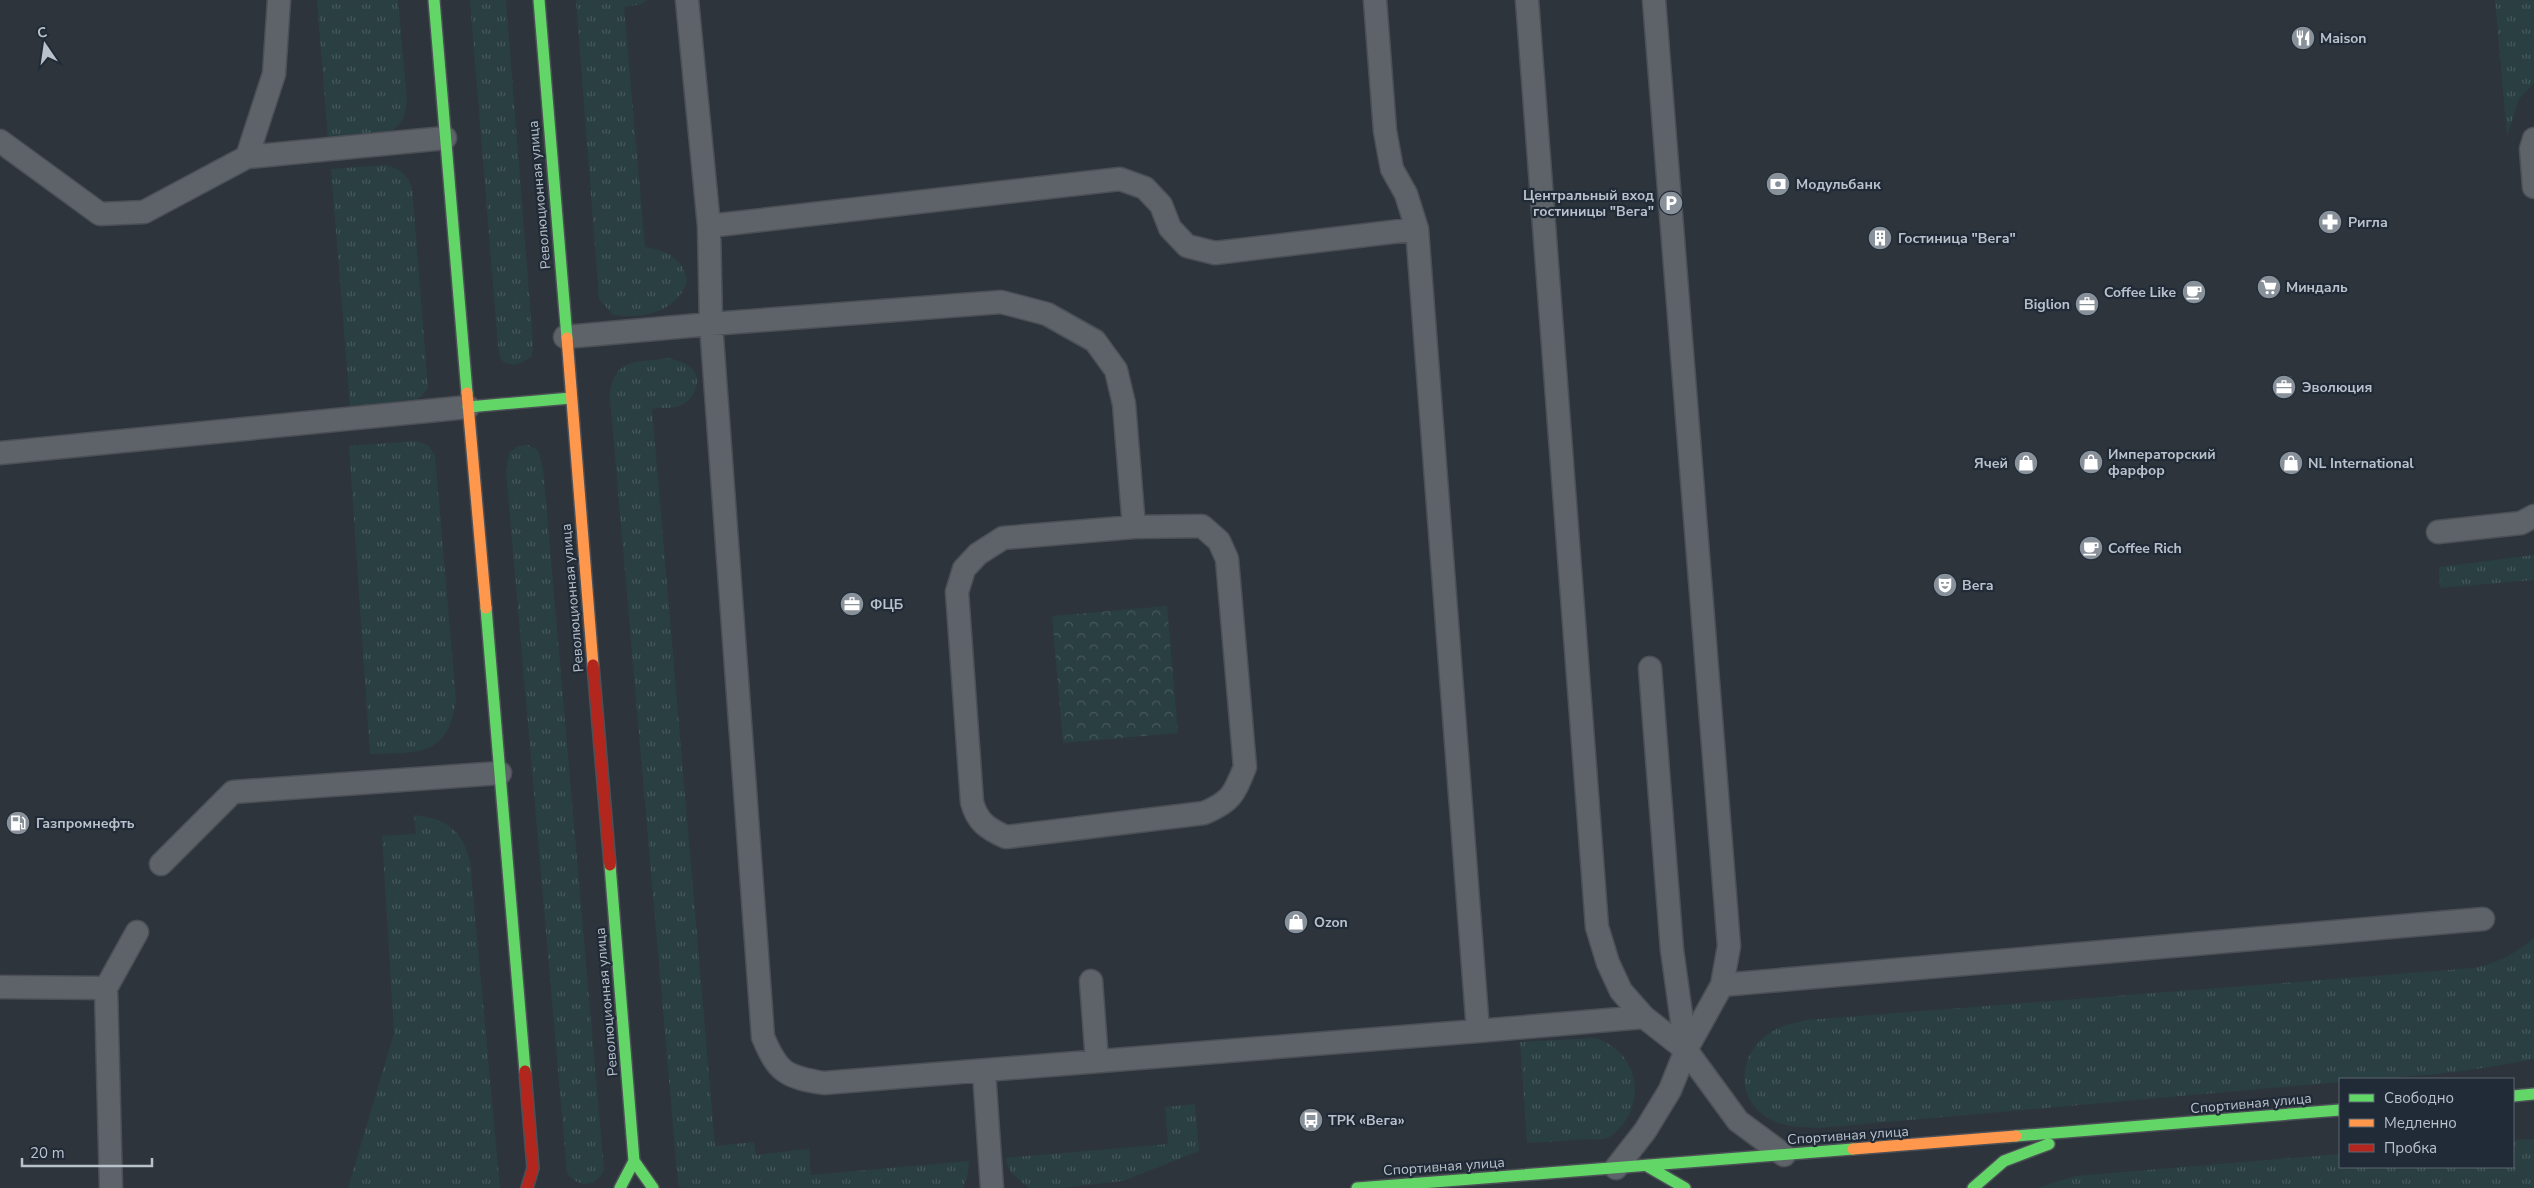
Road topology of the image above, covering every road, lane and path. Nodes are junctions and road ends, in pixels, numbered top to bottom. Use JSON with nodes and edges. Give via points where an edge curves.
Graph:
{"nodes":[{"id":1,"x":279,"y":0,"type":"edge"},
{"id":2,"x":434,"y":0,"type":"edge"},
{"id":3,"x":539,"y":0,"type":"edge"},
{"id":4,"x":686,"y":0,"type":"edge"},
{"id":5,"x":1375,"y":0,"type":"edge"},
{"id":6,"x":1527,"y":0,"type":"edge"},
{"id":7,"x":1654,"y":0,"type":"edge"},
{"id":8,"x":445,"y":138,"type":"junction"},
{"id":9,"x":2534,"y":139,"type":"edge"},
{"id":10,"x":0,"y":141,"type":"edge"},
{"id":11,"x":247,"y":156,"type":"junction"},
{"id":12,"x":2534,"y":187,"type":"edge"},
{"id":13,"x":709,"y":226,"type":"junction"},
{"id":14,"x":1417,"y":229,"type":"junction"},
{"id":15,"x":711,"y":324,"type":"junction"},
{"id":16,"x":565,"y":337,"type":"junction"},
{"id":17,"x":571,"y":398,"type":"junction"},
{"id":18,"x":468,"y":407,"type":"junction"},
{"id":19,"x":0,"y":453,"type":"edge"},
{"id":20,"x":2534,"y":516,"type":"edge"},
{"id":21,"x":1134,"y":527,"type":"junction"},
{"id":22,"x":2438,"y":532,"type":"dead end"},
{"id":23,"x":1650,"y":668,"type":"dead end"},
{"id":24,"x":500,"y":773,"type":"junction"},
{"id":25,"x":161,"y":864,"type":"dead end"},
{"id":26,"x":2483,"y":920,"type":"dead end"},
{"id":27,"x":136,"y":932,"type":"dead end"},
{"id":28,"x":1091,"y":981,"type":"dead end"},
{"id":29,"x":1722,"y":985,"type":"junction"},
{"id":30,"x":0,"y":987,"type":"edge"},
{"id":31,"x":106,"y":988,"type":"junction"},
{"id":32,"x":1644,"y":1017,"type":"junction"},
{"id":33,"x":1478,"y":1031,"type":"junction"},
{"id":34,"x":1686,"y":1050,"type":"junction"},
{"id":35,"x":1097,"y":1061,"type":"junction"},
{"id":36,"x":984,"y":1072,"type":"junction"},
{"id":37,"x":2533,"y":1094,"type":"edge"},
{"id":38,"x":2514,"y":1096,"type":"edge"},
{"id":39,"x":2339,"y":1110,"type":"edge"},
{"id":40,"x":2094,"y":1131,"type":"junction"},
{"id":41,"x":1784,"y":1155,"type":"junction"},
{"id":42,"x":634,"y":1161,"type":"junction"},
{"id":43,"x":1647,"y":1166,"type":"junction"},
{"id":44,"x":533,"y":1168,"type":"junction"},
{"id":45,"x":1616,"y":1168,"type":"junction"},
{"id":46,"x":540,"y":1181,"type":"dead end"},
{"id":47,"x":111,"y":1188,"type":"edge"},
{"id":48,"x":527,"y":1188,"type":"edge"},
{"id":49,"x":620,"y":1188,"type":"edge"},
{"id":50,"x":653,"y":1188,"type":"edge"},
{"id":51,"x":992,"y":1188,"type":"edge"},
{"id":52,"x":1357,"y":1188,"type":"edge"},
{"id":53,"x":1685,"y":1188,"type":"edge"},
{"id":54,"x":1973,"y":1188,"type":"edge"}],
"edges":[{"from":1,"to":11,"type":"lane","via":[[274,74]]},
{"from":2,"to":8,"type":"main road"},
{"from":3,"to":16,"type":"main road","name":"Революционная улица"},
{"from":4,"to":13,"type":"lane"},
{"from":5,"to":14,"type":"lane","via":[[1384,131],[1392,169],[1406,194]]},
{"from":6,"to":32,"type":"lane","via":[[1597,926],[1621,991]]},
{"from":7,"to":29,"type":"lane","via":[[1729,946]]},
{"from":8,"to":11,"type":"lane"},
{"from":8,"to":18,"type":"main road"},
{"from":9,"to":12,"type":"lane","via":[[2531,149]]},
{"from":10,"to":11,"type":"lane","via":[[100,214],[144,212]]},
{"from":13,"to":14,"type":"lane","via":[[1120,179],[1145,188],[1161,205],[1170,228],[1187,246],[1215,253]]},
{"from":13,"to":15,"type":"lane"},
{"from":14,"to":33,"type":"lane"},
{"from":15,"to":16,"type":"lane"},
{"from":15,"to":21,"type":"lane","via":[[1001,302],[1047,314],[1094,340],[1116,370],[1124,404]]},
{"from":15,"to":36,"type":"lane","via":[[763,1037],[773,1061],[794,1078],[824,1083]]},
{"from":16,"to":17,"type":"main road","name":"Революционная улица"},
{"from":17,"to":18,"type":"main road"},
{"from":17,"to":42,"type":"main road","name":"Революционная улица"},
{"from":18,"to":19,"type":"lane"},
{"from":18,"to":24,"type":"main road"},
{"from":20,"to":22,"type":"lane","via":[[2521,523]]},
{"from":21,"to":21,"type":"lane","via":[[1202,526],[1219,541],[1227,559],[1245,767],[1236,790],[1223,805],[1204,813],[1080,834],[1006,837],[988,829],[975,816],[972,802],[957,592],[964,569],[978,554],[1003,538]]},
{"from":23,"to":34,"type":"lane","via":[[1672,950]]},
{"from":24,"to":25,"type":"lane","via":[[233,792]]},
{"from":24,"to":44,"type":"main road"},
{"from":26,"to":29,"type":"lane"},
{"from":27,"to":31,"type":"lane"},
{"from":28,"to":35,"type":"lane"},
{"from":29,"to":34,"type":"lane"},
{"from":30,"to":31,"type":"lane"},
{"from":31,"to":47,"type":"lane"},
{"from":32,"to":33,"type":"lane"},
{"from":32,"to":34,"type":"lane"},
{"from":33,"to":35,"type":"lane"},
{"from":34,"to":41,"type":"lane","via":[[1738,1121]]},
{"from":34,"to":45,"type":"lane","via":[[1670,1090],[1645,1131]]},
{"from":35,"to":36,"type":"lane"},
{"from":36,"to":51,"type":"lane"},
{"from":37,"to":38,"type":"main road"},
{"from":39,"to":40,"type":"main road","name":"Спортивная улица"},
{"from":40,"to":41,"type":"main road","name":"Спортивная улица"},
{"from":40,"to":54,"type":"main road","via":[[2004,1161]]},
{"from":41,"to":43,"type":"main road","name":"Спортивная улица"},
{"from":42,"to":49,"type":"main road"},
{"from":42,"to":50,"type":"main road"},
{"from":43,"to":45,"type":"main road","name":"Спортивная улица"},
{"from":43,"to":53,"type":"main road"},
{"from":44,"to":46,"type":"main road"},
{"from":44,"to":48,"type":"main road"},
{"from":45,"to":52,"type":"main road","name":"Спортивная улица"}]}
